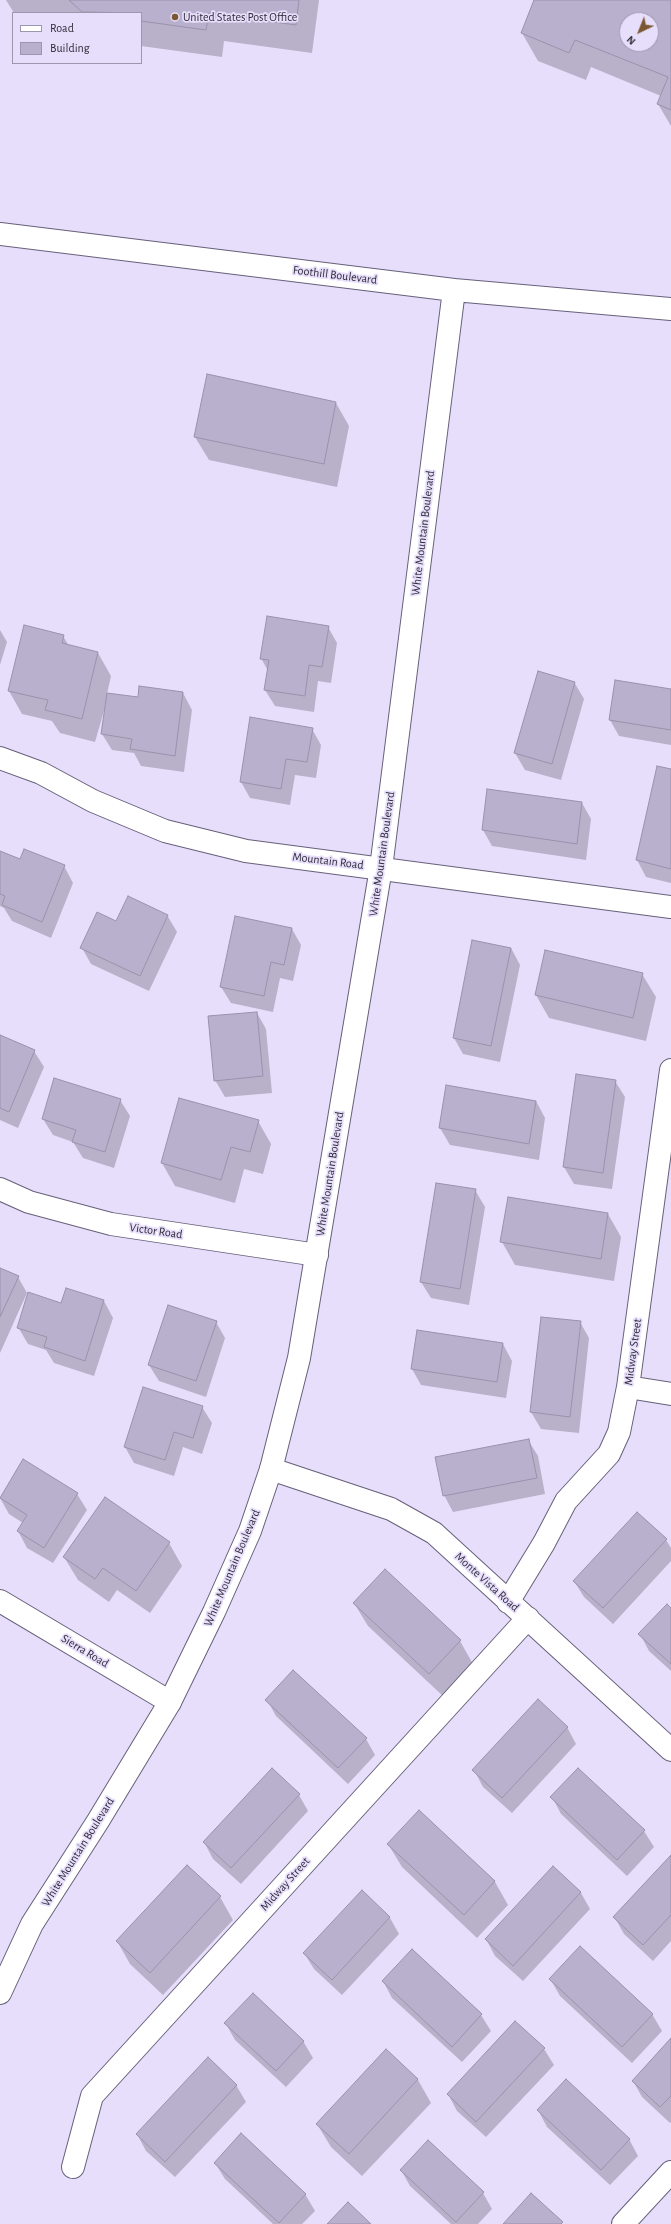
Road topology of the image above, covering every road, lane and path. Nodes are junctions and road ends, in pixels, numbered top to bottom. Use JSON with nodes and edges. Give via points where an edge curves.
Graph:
{"nodes":[{"id":1,"x":0,"y":234,"type":"edge"},
{"id":2,"x":454,"y":290,"type":"junction"},
{"id":3,"x":671,"y":308,"type":"edge"},
{"id":4,"x":0,"y":758,"type":"edge"},
{"id":5,"x":381,"y":868,"type":"junction"},
{"id":6,"x":671,"y":908,"type":"edge"},
{"id":7,"x":671,"y":1070,"type":"edge"},
{"id":8,"x":0,"y":1189,"type":"edge"},
{"id":9,"x":317,"y":1254,"type":"junction"},
{"id":10,"x":628,"y":1387,"type":"junction"},
{"id":11,"x":671,"y":1394,"type":"edge"},
{"id":12,"x":271,"y":1469,"type":"junction"},
{"id":13,"x":0,"y":1601,"type":"edge"},
{"id":14,"x":508,"y":1602,"type":"junction"},
{"id":15,"x":528,"y":1618,"type":"junction"},
{"id":16,"x":170,"y":1702,"type":"junction"},
{"id":17,"x":671,"y":1750,"type":"edge"},
{"id":18,"x":0,"y":1992,"type":"edge"},
{"id":19,"x":73,"y":2167,"type":"dead end"},
{"id":20,"x":671,"y":2172,"type":"edge"},
{"id":21,"x":622,"y":2224,"type":"edge"}],
"edges":[{"from":1,"to":2,"type":"street","name":"Foothill Boulevard"},
{"from":2,"to":3,"type":"street","name":"Foothill Boulevard"},
{"from":2,"to":5,"type":"street","name":"White Mountain Boulevard"},
{"from":4,"to":5,"type":"street","name":"Mountain Road","via":[[41,773],[93,801],[165,831],[246,851]]},
{"from":5,"to":6,"type":"street","name":"Mountain Road"},
{"from":5,"to":9,"type":"street","name":"White Mountain Boulevard"},
{"from":7,"to":10,"type":"street","name":"Midway Street"},
{"from":8,"to":9,"type":"street","name":"Victor Road","via":[[29,1202],[111,1224]]},
{"from":9,"to":12,"type":"street","name":"White Mountain Boulevard","via":[[299,1358]]},
{"from":10,"to":11,"type":"street"},
{"from":10,"to":14,"type":"street","name":"Midway Street","via":[[619,1432],[608,1454],[566,1502]]},
{"from":12,"to":14,"type":"street","name":"Monte Vista Road","via":[[391,1509],[434,1534]]},
{"from":12,"to":16,"type":"street","name":"White Mountain Boulevard","via":[[250,1531]]},
{"from":13,"to":16,"type":"street","name":"Sierra Road"},
{"from":14,"to":15,"type":"street","name":"Monte Vista Road"},
{"from":15,"to":17,"type":"street","name":"Monte Vista Road"},
{"from":15,"to":19,"type":"street","name":"Midway Street","via":[[92,2096]]},
{"from":16,"to":18,"type":"street","name":"White Mountain Boulevard","via":[[32,1924]]},
{"from":20,"to":21,"type":"street"}]}
